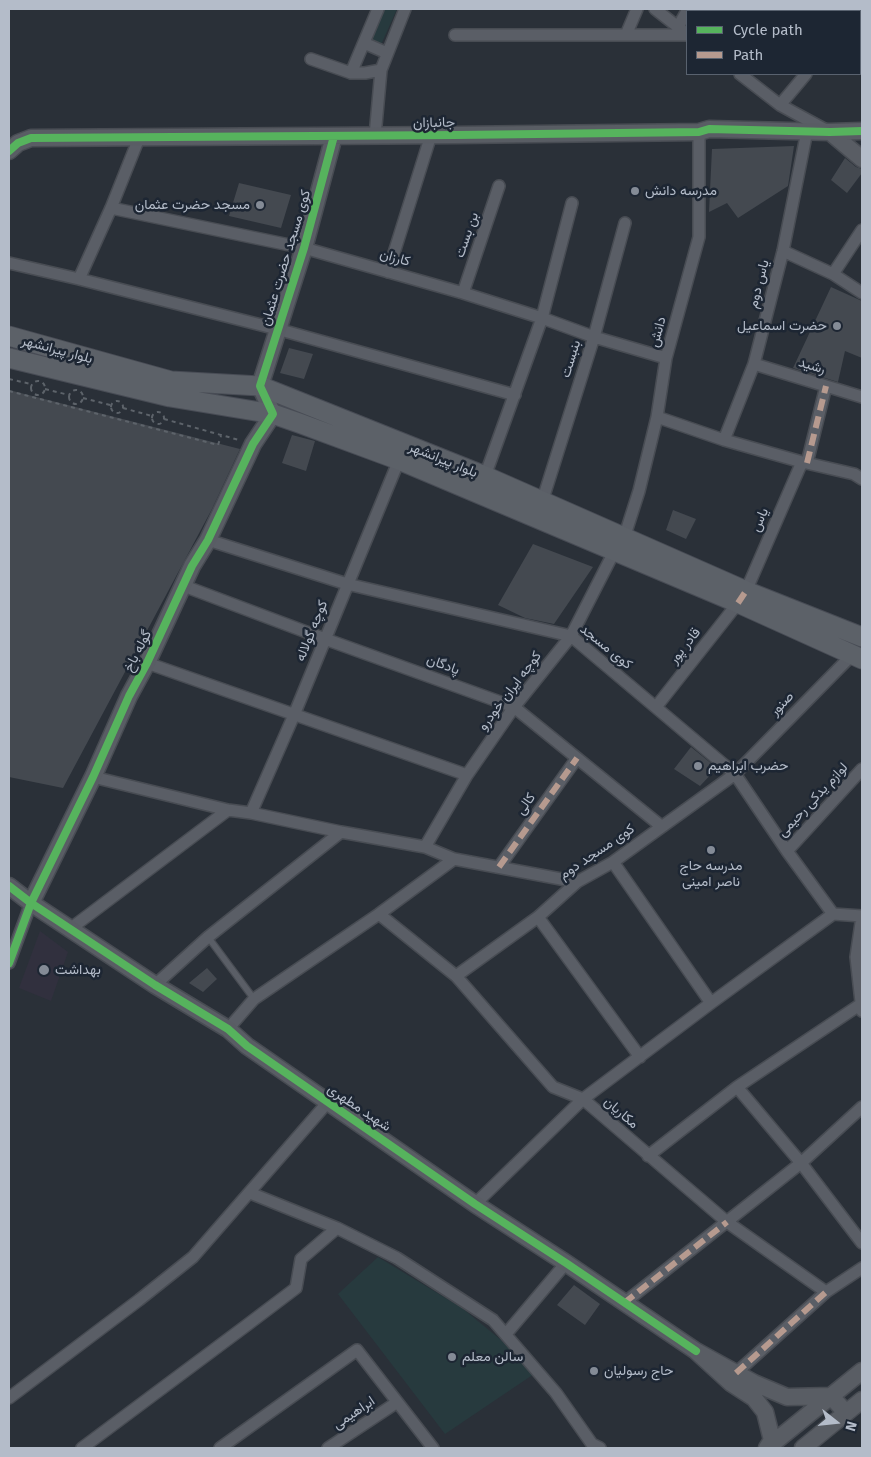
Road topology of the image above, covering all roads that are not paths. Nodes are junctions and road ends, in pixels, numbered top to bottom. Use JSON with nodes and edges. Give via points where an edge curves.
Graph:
{"nodes":[{"id":1,"x":378,"y":9,"type":"edge"},
{"id":2,"x":405,"y":9,"type":"edge"},
{"id":3,"x":637,"y":9,"type":"edge"},
{"id":4,"x":655,"y":9,"type":"edge"},
{"id":5,"x":684,"y":32,"type":"edge"},
{"id":6,"x":455,"y":35,"type":"dead end"},
{"id":7,"x":626,"y":35,"type":"junction"},
{"id":8,"x":364,"y":43,"type":"junction"},
{"id":9,"x":387,"y":54,"type":"junction"},
{"id":10,"x":311,"y":59,"type":"dead end"},
{"id":11,"x":381,"y":70,"type":"junction"},
{"id":12,"x":351,"y":73,"type":"junction"},
{"id":13,"x":741,"y":75,"type":"edge"},
{"id":14,"x":805,"y":75,"type":"edge"},
{"id":15,"x":780,"y":105,"type":"junction"},
{"id":16,"x":807,"y":131,"type":"junction"},
{"id":17,"x":862,"y":131,"type":"edge"},
{"id":18,"x":699,"y":132,"type":"junction"},
{"id":19,"x":830,"y":132,"type":"junction"},
{"id":20,"x":431,"y":135,"type":"junction"},
{"id":21,"x":334,"y":136,"type":"junction"},
{"id":22,"x":375,"y":136,"type":"junction"},
{"id":23,"x":139,"y":138,"type":"junction"},
{"id":24,"x":9,"y":150,"type":"edge"},
{"id":25,"x":862,"y":159,"type":"edge"},
{"id":26,"x":499,"y":186,"type":"dead end"},
{"id":27,"x":572,"y":203,"type":"dead end"},
{"id":28,"x":111,"y":208,"type":"junction"},
{"id":29,"x":625,"y":224,"type":"dead end"},
{"id":30,"x":862,"y":230,"type":"edge"},
{"id":31,"x":304,"y":248,"type":"junction"},
{"id":32,"x":783,"y":251,"type":"junction"},
{"id":33,"x":9,"y":263,"type":"edge"},
{"id":34,"x":388,"y":272,"type":"junction"},
{"id":35,"x":833,"y":274,"type":"junction"},
{"id":36,"x":78,"y":279,"type":"junction"},
{"id":37,"x":464,"y":293,"type":"junction"},
{"id":38,"x":862,"y":293,"type":"edge"},
{"id":39,"x":542,"y":318,"type":"junction"},
{"id":40,"x":277,"y":329,"type":"junction"},
{"id":41,"x":9,"y":336,"type":"edge"},
{"id":42,"x":594,"y":337,"type":"junction"},
{"id":43,"x":9,"y":358,"type":"edge"},
{"id":44,"x":666,"y":358,"type":"junction"},
{"id":45,"x":754,"y":364,"type":"junction"},
{"id":46,"x":260,"y":386,"type":"junction"},
{"id":47,"x":826,"y":386,"type":"junction"},
{"id":48,"x":515,"y":394,"type":"junction"},
{"id":49,"x":862,"y":397,"type":"edge"},
{"id":50,"x":273,"y":414,"type":"junction"},
{"id":51,"x":657,"y":417,"type":"junction"},
{"id":52,"x":724,"y":440,"type":"junction"},
{"id":53,"x":399,"y":460,"type":"junction"},
{"id":54,"x":804,"y":462,"type":"junction"},
{"id":55,"x":485,"y":476,"type":"junction"},
{"id":56,"x":862,"y":479,"type":"edge"},
{"id":57,"x":542,"y":502,"type":"junction"},
{"id":58,"x":208,"y":540,"type":"junction"},
{"id":59,"x":619,"y":545,"type":"junction"},
{"id":60,"x":347,"y":584,"type":"junction"},
{"id":61,"x":184,"y":586,"type":"junction"},
{"id":62,"x":742,"y":597,"type":"junction"},
{"id":63,"x":571,"y":636,"type":"junction"},
{"id":64,"x":862,"y":638,"type":"edge"},
{"id":65,"x":325,"y":639,"type":"junction"},
{"id":66,"x":857,"y":657,"type":"edge"},
{"id":67,"x":147,"y":663,"type":"junction"},
{"id":68,"x":514,"y":707,"type":"junction"},
{"id":69,"x":656,"y":707,"type":"junction"},
{"id":70,"x":294,"y":715,"type":"junction"},
{"id":71,"x":577,"y":758,"type":"junction"},
{"id":72,"x":862,"y":769,"type":"edge"},
{"id":73,"x":735,"y":774,"type":"junction"},
{"id":74,"x":467,"y":775,"type":"junction"},
{"id":75,"x":93,"y":777,"type":"junction"},
{"id":76,"x":228,"y":810,"type":"junction"},
{"id":77,"x":251,"y":813,"type":"junction"},
{"id":78,"x":661,"y":826,"type":"junction"},
{"id":79,"x":341,"y":832,"type":"junction"},
{"id":80,"x":425,"y":846,"type":"junction"},
{"id":81,"x":787,"y":852,"type":"junction"},
{"id":82,"x":454,"y":858,"type":"junction"},
{"id":83,"x":613,"y":862,"type":"junction"},
{"id":84,"x":499,"y":867,"type":"junction"},
{"id":85,"x":576,"y":882,"type":"junction"},
{"id":86,"x":9,"y":886,"type":"edge"},
{"id":87,"x":31,"y":903,"type":"junction"},
{"id":88,"x":379,"y":914,"type":"junction"},
{"id":89,"x":834,"y":914,"type":"junction"},
{"id":90,"x":862,"y":916,"type":"edge"},
{"id":91,"x":538,"y":917,"type":"junction"},
{"id":92,"x":70,"y":929,"type":"junction"},
{"id":93,"x":208,"y":937,"type":"junction"},
{"id":94,"x":859,"y":958,"type":"edge"},
{"id":95,"x":9,"y":963,"type":"edge"},
{"id":96,"x":456,"y":976,"type":"junction"},
{"id":97,"x":155,"y":985,"type":"junction"},
{"id":98,"x":254,"y":999,"type":"junction"},
{"id":99,"x":711,"y":1003,"type":"junction"},
{"id":100,"x":862,"y":1007,"type":"edge"},
{"id":101,"x":228,"y":1029,"type":"junction"},
{"id":102,"x":640,"y":1056,"type":"junction"},
{"id":103,"x":737,"y":1087,"type":"junction"},
{"id":104,"x":583,"y":1099,"type":"junction"},
{"id":105,"x":328,"y":1102,"type":"junction"},
{"id":106,"x":862,"y":1107,"type":"edge"},
{"id":107,"x":648,"y":1156,"type":"junction"},
{"id":108,"x":801,"y":1162,"type":"junction"},
{"id":109,"x":250,"y":1193,"type":"junction"},
{"id":110,"x":475,"y":1204,"type":"junction"},
{"id":111,"x":727,"y":1222,"type":"junction"},
{"id":112,"x":337,"y":1228,"type":"junction"},
{"id":113,"x":862,"y":1243,"type":"edge"},
{"id":114,"x":566,"y":1263,"type":"junction"},
{"id":115,"x":862,"y":1268,"type":"edge"},
{"id":116,"x":826,"y":1292,"type":"junction"},
{"id":117,"x":624,"y":1303,"type":"junction"},
{"id":118,"x":506,"y":1334,"type":"junction"},
{"id":119,"x":696,"y":1351,"type":"junction"},
{"id":120,"x":862,"y":1371,"type":"edge"},
{"id":121,"x":736,"y":1373,"type":"junction"},
{"id":122,"x":831,"y":1396,"type":"junction"},
{"id":123,"x":9,"y":1398,"type":"edge"},
{"id":124,"x":862,"y":1400,"type":"edge"},
{"id":125,"x":396,"y":1403,"type":"junction"},
{"id":126,"x":765,"y":1412,"type":"junction"},
{"id":127,"x":846,"y":1414,"type":"junction"},
{"id":128,"x":784,"y":1434,"type":"junction"},
{"id":129,"x":807,"y":1445,"type":"edge"},
{"id":130,"x":82,"y":1448,"type":"edge"},
{"id":131,"x":220,"y":1448,"type":"edge"},
{"id":132,"x":328,"y":1448,"type":"edge"},
{"id":133,"x":433,"y":1448,"type":"edge"},
{"id":134,"x":600,"y":1448,"type":"edge"},
{"id":135,"x":767,"y":1448,"type":"edge"}],
"edges":[{"from":1,"to":8,"type":"street"},
{"from":2,"to":9,"type":"street"},
{"from":3,"to":7,"type":"street"},
{"from":4,"to":5,"type":"street"},
{"from":5,"to":7,"type":"street"},
{"from":6,"to":7,"type":"street"},
{"from":8,"to":9,"type":"street"},
{"from":8,"to":12,"type":"street"},
{"from":9,"to":11,"type":"street"},
{"from":10,"to":12,"type":"street"},
{"from":11,"to":12,"type":"street"},
{"from":11,"to":22,"type":"street"},
{"from":13,"to":15,"type":"street"},
{"from":14,"to":15,"type":"street"},
{"from":15,"to":19,"type":"street"},
{"from":16,"to":18,"type":"street","name":"جانبازان","via":[[710,128]]},
{"from":16,"to":19,"type":"street","name":"جانبازان"},
{"from":16,"to":32,"type":"street","name":"یاس دوم"},
{"from":17,"to":19,"type":"street","name":"جانبازان"},
{"from":18,"to":20,"type":"street","name":"جانبازان"},
{"from":18,"to":44,"type":"street","name":"دانش","via":[[699,238]]},
{"from":19,"to":25,"type":"street"},
{"from":20,"to":22,"type":"street","name":"جانبازان"},
{"from":20,"to":34,"type":"street"},
{"from":21,"to":22,"type":"street","name":"جانبازان"},
{"from":21,"to":23,"type":"street","name":"جانبازان"},
{"from":21,"to":31,"type":"street","name":"کوی مسجد حضرت عثمان"},
{"from":23,"to":24,"type":"street","name":"جانبازان","via":[[31,138]]},
{"from":23,"to":28,"type":"street"},
{"from":26,"to":37,"type":"street","name":"بن بست"},
{"from":27,"to":39,"type":"street"},
{"from":28,"to":31,"type":"street","name":"کارزان"},
{"from":28,"to":36,"type":"street"},
{"from":29,"to":42,"type":"street","name":"بنبست"},
{"from":30,"to":35,"type":"street"},
{"from":31,"to":34,"type":"street","name":"کارزان"},
{"from":31,"to":40,"type":"street","name":"کوی مسجد حضرت عثمان"},
{"from":32,"to":35,"type":"street"},
{"from":32,"to":45,"type":"street","name":"یاس دوم"},
{"from":33,"to":36,"type":"street"},
{"from":34,"to":37,"type":"street","name":"کارزان"},
{"from":35,"to":38,"type":"street"},
{"from":36,"to":40,"type":"street"},
{"from":37,"to":39,"type":"street","name":"کارزان"},
{"from":39,"to":42,"type":"street","name":"کارزان"},
{"from":39,"to":48,"type":"street"},
{"from":40,"to":46,"type":"street","name":"کوی مسجد حضرت عثمان"},
{"from":40,"to":48,"type":"street"},
{"from":41,"to":46,"type":"main road","name":"بلوار پیرانشهر","via":[[171,381]]},
{"from":42,"to":44,"type":"street","name":"کارزان"},
{"from":42,"to":57,"type":"street","name":"بنبست"},
{"from":43,"to":50,"type":"main road","name":"بلوار پیرانشهر","via":[[170,397]]},
{"from":44,"to":51,"type":"street","name":"دانش"},
{"from":45,"to":47,"type":"street","name":"رشید"},
{"from":45,"to":52,"type":"street","name":"یاس دوم"},
{"from":46,"to":50,"type":"street"},
{"from":46,"to":55,"type":"main road","name":"بلوار پیرانشهر"},
{"from":47,"to":49,"type":"street","name":"رشید"},
{"from":47,"to":54,"type":"street","name":"یاس"},
{"from":48,"to":55,"type":"street"},
{"from":50,"to":53,"type":"main road","name":"بلوار پیرانشهر"},
{"from":50,"to":58,"type":"street","name":"گوله باخ","via":[[253,444]]},
{"from":51,"to":52,"type":"street"},
{"from":51,"to":59,"type":"street","name":"دانش","via":[[639,491]]},
{"from":52,"to":54,"type":"street"},
{"from":53,"to":59,"type":"main road","name":"بلوار پیرانشهر"},
{"from":53,"to":60,"type":"street","name":"کوچه گولاله"},
{"from":54,"to":56,"type":"street","via":[[854,474]]},
{"from":54,"to":62,"type":"street","name":"یاس"},
{"from":55,"to":57,"type":"main road","name":"بلوار پیرانشهر"},
{"from":57,"to":59,"type":"main road","name":"بلوار پیرانشهر"},
{"from":58,"to":60,"type":"street","name":"کوی مسجد"},
{"from":58,"to":61,"type":"street","name":"گوله باخ"},
{"from":59,"to":62,"type":"main road","name":"بلوار پیرانشهر"},
{"from":59,"to":63,"type":"street","name":"کوچه ایران خودرو"},
{"from":60,"to":63,"type":"street","name":"کوی مسجد"},
{"from":60,"to":65,"type":"street","name":"کوچه گولاله"},
{"from":61,"to":65,"type":"street","name":"پادگان"},
{"from":61,"to":67,"type":"street","name":"گوله باخ"},
{"from":62,"to":64,"type":"main road","name":"بلوار پیرانشهر"},
{"from":62,"to":66,"type":"main road","name":"بلوار پیرانشهر"},
{"from":62,"to":69,"type":"street","name":"قادر پور"},
{"from":63,"to":68,"type":"street","name":"کوچه ایران خودرو"},
{"from":63,"to":69,"type":"street","name":"کوی مسجد"},
{"from":65,"to":68,"type":"street","name":"پادگان"},
{"from":65,"to":70,"type":"street","name":"کوچه گولاله"},
{"from":66,"to":73,"type":"street","name":"صنور"},
{"from":67,"to":70,"type":"street"},
{"from":67,"to":75,"type":"street","name":"گوله باخ"},
{"from":68,"to":71,"type":"street","name":"پادگان"},
{"from":68,"to":74,"type":"street","name":"کوچه ایران خودرو"},
{"from":69,"to":73,"type":"street","name":"کوی مسجد"},
{"from":70,"to":74,"type":"street"},
{"from":70,"to":77,"type":"street","name":"کوچه گولاله"},
{"from":71,"to":78,"type":"street","name":"پادگان"},
{"from":71,"to":84,"type":"street","name":"کالی"},
{"from":72,"to":81,"type":"street","name":"لوازم یدکی رحیمی"},
{"from":73,"to":78,"type":"street","name":"کوی مسجد دوم"},
{"from":73,"to":81,"type":"street","name":"کوی مسجد"},
{"from":74,"to":80,"type":"street","name":"کوچه ایران خودرو"},
{"from":75,"to":76,"type":"street"},
{"from":75,"to":87,"type":"street","name":"گوله باخ"},
{"from":76,"to":77,"type":"street"},
{"from":76,"to":92,"type":"street"},
{"from":77,"to":79,"type":"street"},
{"from":78,"to":83,"type":"street","name":"کوی مسجد دوم"},
{"from":79,"to":80,"type":"street"},
{"from":79,"to":93,"type":"street"},
{"from":80,"to":82,"type":"street"},
{"from":81,"to":89,"type":"street","name":"کوی مسجد"},
{"from":82,"to":84,"type":"street"},
{"from":82,"to":88,"type":"street"},
{"from":83,"to":85,"type":"street","name":"کوی مسجد دوم"},
{"from":83,"to":99,"type":"street"},
{"from":84,"to":85,"type":"street"},
{"from":85,"to":91,"type":"street","name":"کوی مسجد دوم"},
{"from":86,"to":87,"type":"street","name":"شهید مطهری"},
{"from":87,"to":92,"type":"street","name":"شهید مطهری"},
{"from":87,"to":95,"type":"street"},
{"from":88,"to":96,"type":"street","name":"مکاریان"},
{"from":88,"to":98,"type":"street"},
{"from":89,"to":90,"type":"street"},
{"from":89,"to":99,"type":"street"},
{"from":90,"to":94,"type":"street"},
{"from":91,"to":96,"type":"street","name":"کوی مسجد دوم"},
{"from":91,"to":102,"type":"street"},
{"from":92,"to":97,"type":"street","name":"شهید مطهری"},
{"from":93,"to":97,"type":"street"},
{"from":93,"to":98,"type":"lane"},
{"from":94,"to":100,"type":"street"},
{"from":96,"to":104,"type":"street","name":"مکاریان","via":[[553,1087]]},
{"from":97,"to":101,"type":"street","name":"شهید مطهری"},
{"from":98,"to":101,"type":"street"},
{"from":99,"to":102,"type":"street"},
{"from":100,"to":103,"type":"street"},
{"from":101,"to":105,"type":"street","name":"شهید مطهری","via":[[247,1046]]},
{"from":102,"to":104,"type":"street"},
{"from":103,"to":107,"type":"street"},
{"from":103,"to":108,"type":"street"},
{"from":104,"to":107,"type":"street","name":"مکاریان"},
{"from":104,"to":110,"type":"street"},
{"from":105,"to":109,"type":"street"},
{"from":105,"to":110,"type":"street","name":"شهید مطهری"},
{"from":106,"to":108,"type":"street"},
{"from":107,"to":111,"type":"street","name":"مکاریان"},
{"from":108,"to":111,"type":"street"},
{"from":108,"to":113,"type":"street"},
{"from":109,"to":112,"type":"street"},
{"from":109,"to":123,"type":"street","via":[[193,1257]]},
{"from":110,"to":114,"type":"street","name":"شهید مطهری"},
{"from":111,"to":116,"type":"street","name":"مکاریان"},
{"from":111,"to":117,"type":"street"},
{"from":112,"to":118,"type":"street","via":[[405,1263],[493,1320]]},
{"from":112,"to":130,"type":"street","via":[[301,1259],[296,1288]]},
{"from":114,"to":117,"type":"street","name":"شهید مطهری"},
{"from":114,"to":118,"type":"street"},
{"from":115,"to":116,"type":"street"},
{"from":116,"to":121,"type":"street"},
{"from":117,"to":119,"type":"street","name":"شهید مطهری"},
{"from":118,"to":134,"type":"street","via":[[556,1393],[592,1444]]},
{"from":119,"to":121,"type":"street"},
{"from":119,"to":126,"type":"street","via":[[731,1383],[754,1398]]},
{"from":120,"to":122,"type":"street"},
{"from":121,"to":122,"type":"street","via":[[788,1397]]},
{"from":122,"to":127,"type":"street"},
{"from":122,"to":128,"type":"street"},
{"from":124,"to":127,"type":"street"},
{"from":125,"to":131,"type":"street","name":"ابراهیمی","via":[[357,1350]]},
{"from":125,"to":132,"type":"street","name":"ابراهیمی"},
{"from":125,"to":133,"type":"street","name":"ابراهیمی"},
{"from":126,"to":128,"type":"street","via":[[769,1427]]},
{"from":126,"to":135,"type":"street","via":[[772,1440]]},
{"from":127,"to":129,"type":"street"},
{"from":128,"to":129,"type":"street"},
{"from":128,"to":135,"type":"street"}]}
